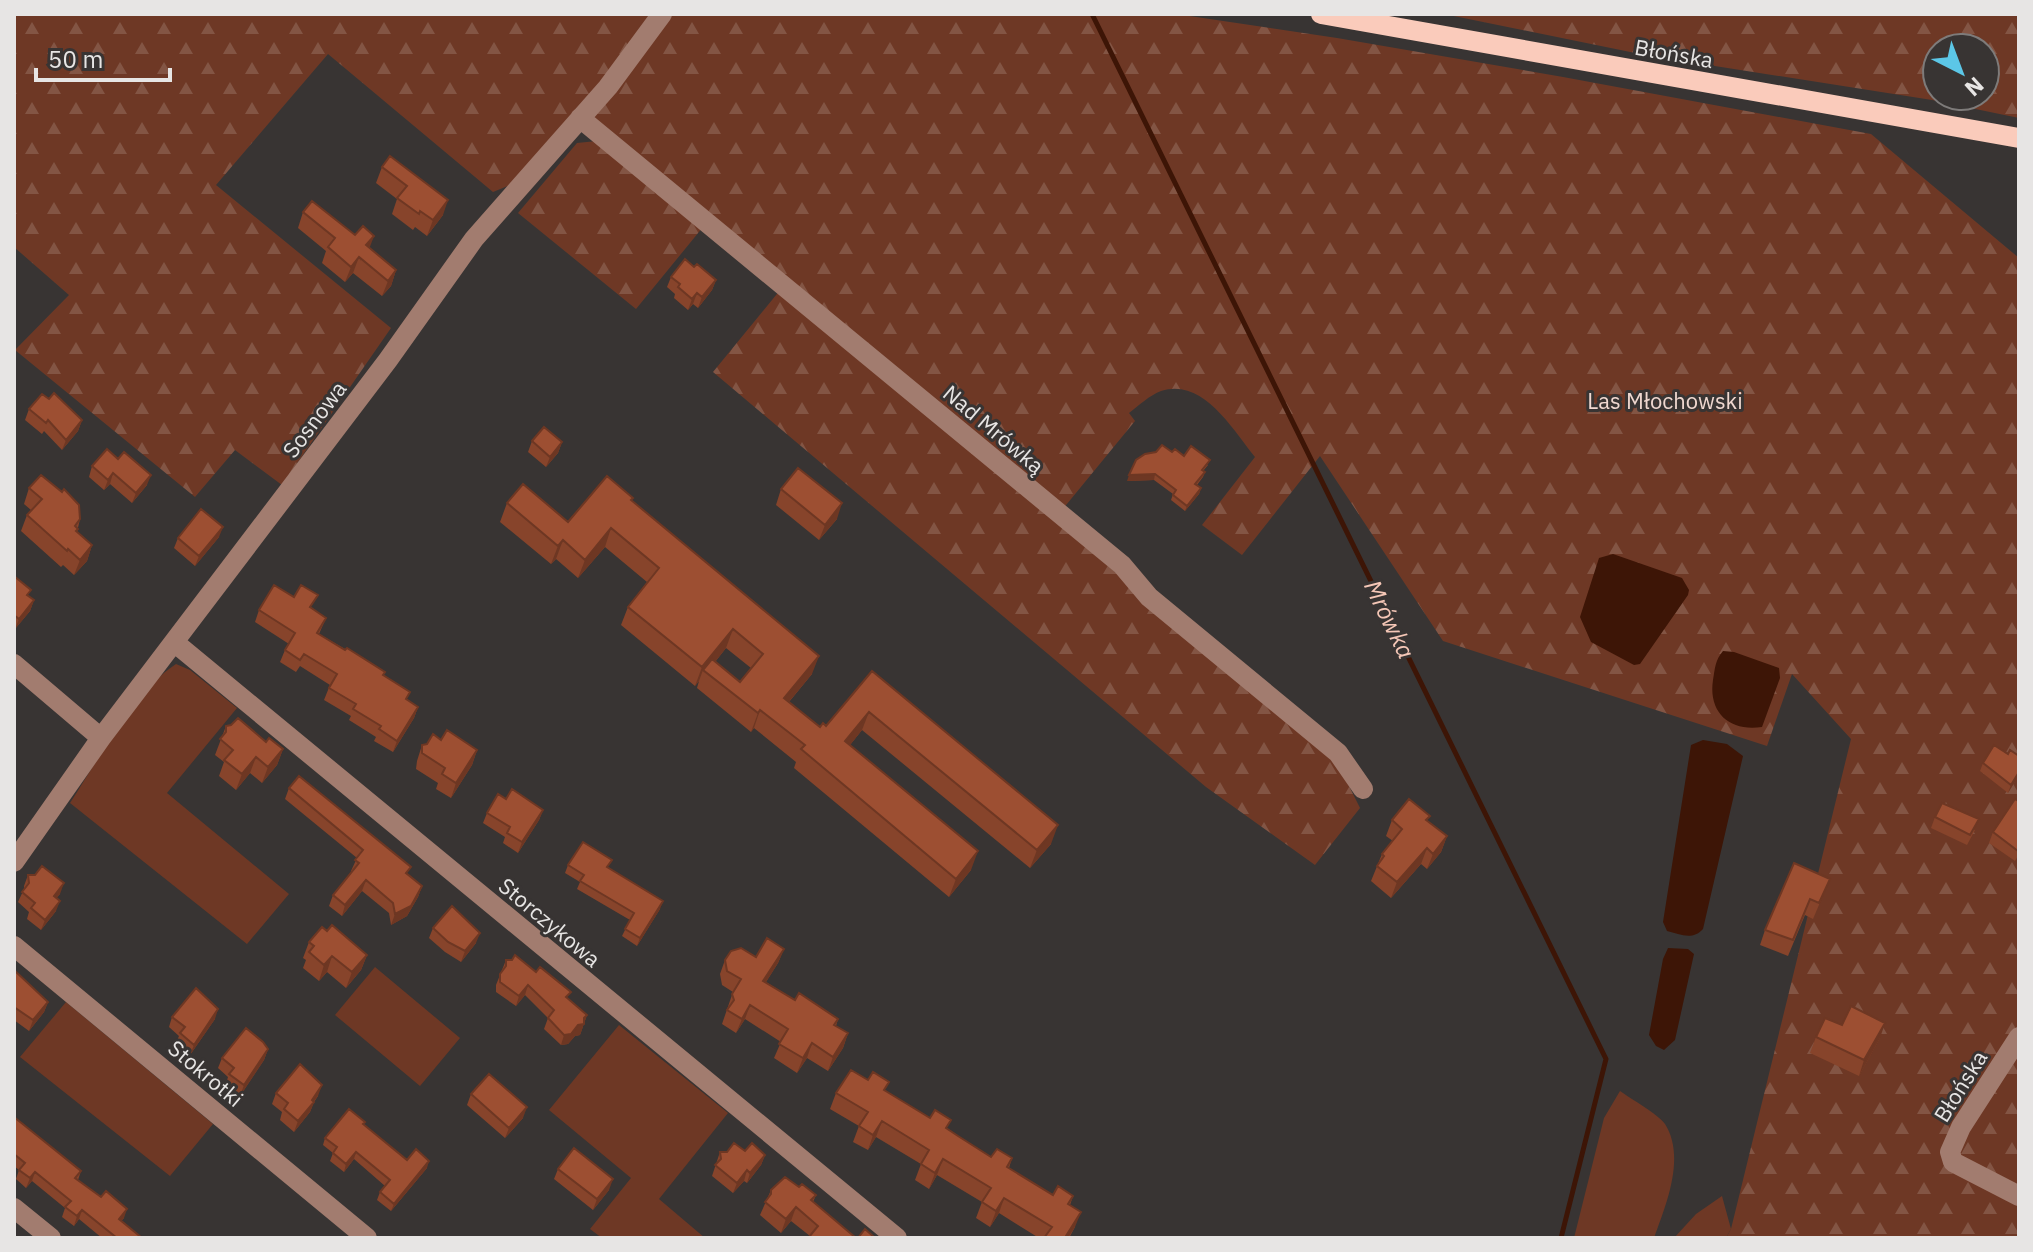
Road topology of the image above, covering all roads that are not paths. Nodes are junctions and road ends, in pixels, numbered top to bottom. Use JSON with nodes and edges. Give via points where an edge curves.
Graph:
{"nodes":[{"id":1,"x":662,"y":14,"type":"edge"},
{"id":2,"x":1321,"y":14,"type":"edge"},
{"id":3,"x":580,"y":118,"type":"junction"},
{"id":4,"x":2019,"y":138,"type":"edge"},
{"id":5,"x":174,"y":642,"type":"junction"},
{"id":6,"x":14,"y":664,"type":"edge"},
{"id":7,"x":101,"y":738,"type":"junction"},
{"id":8,"x":1363,"y":789,"type":"dead end"},
{"id":9,"x":14,"y":862,"type":"edge"},
{"id":10,"x":14,"y":946,"type":"edge"},
{"id":11,"x":2019,"y":1037,"type":"edge"},
{"id":12,"x":2019,"y":1196,"type":"edge"},
{"id":13,"x":14,"y":1208,"type":"edge"},
{"id":14,"x":51,"y":1238,"type":"edge"},
{"id":15,"x":367,"y":1238,"type":"edge"},
{"id":16,"x":897,"y":1238,"type":"edge"}],
"edges":[{"from":1,"to":3,"type":"street","name":"Sosnowa"},
{"from":2,"to":4,"type":"main road","name":"Błońska"},
{"from":3,"to":5,"type":"street","name":"Sosnowa","via":[[474,239]]},
{"from":3,"to":8,"type":"street","name":"Nad Mrówką","via":[[1122,565],[1149,597],[1338,753]]},
{"from":5,"to":7,"type":"street","name":"Sosnowa"},
{"from":5,"to":16,"type":"street","name":"Storczykowa"},
{"from":6,"to":7,"type":"street"},
{"from":7,"to":9,"type":"street","name":"Sosnowa"},
{"from":10,"to":15,"type":"street","name":"Stokrotki"},
{"from":11,"to":12,"type":"street","name":"Błońska","via":[[1950,1152],[1953,1162]]},
{"from":13,"to":14,"type":"street"}]}
